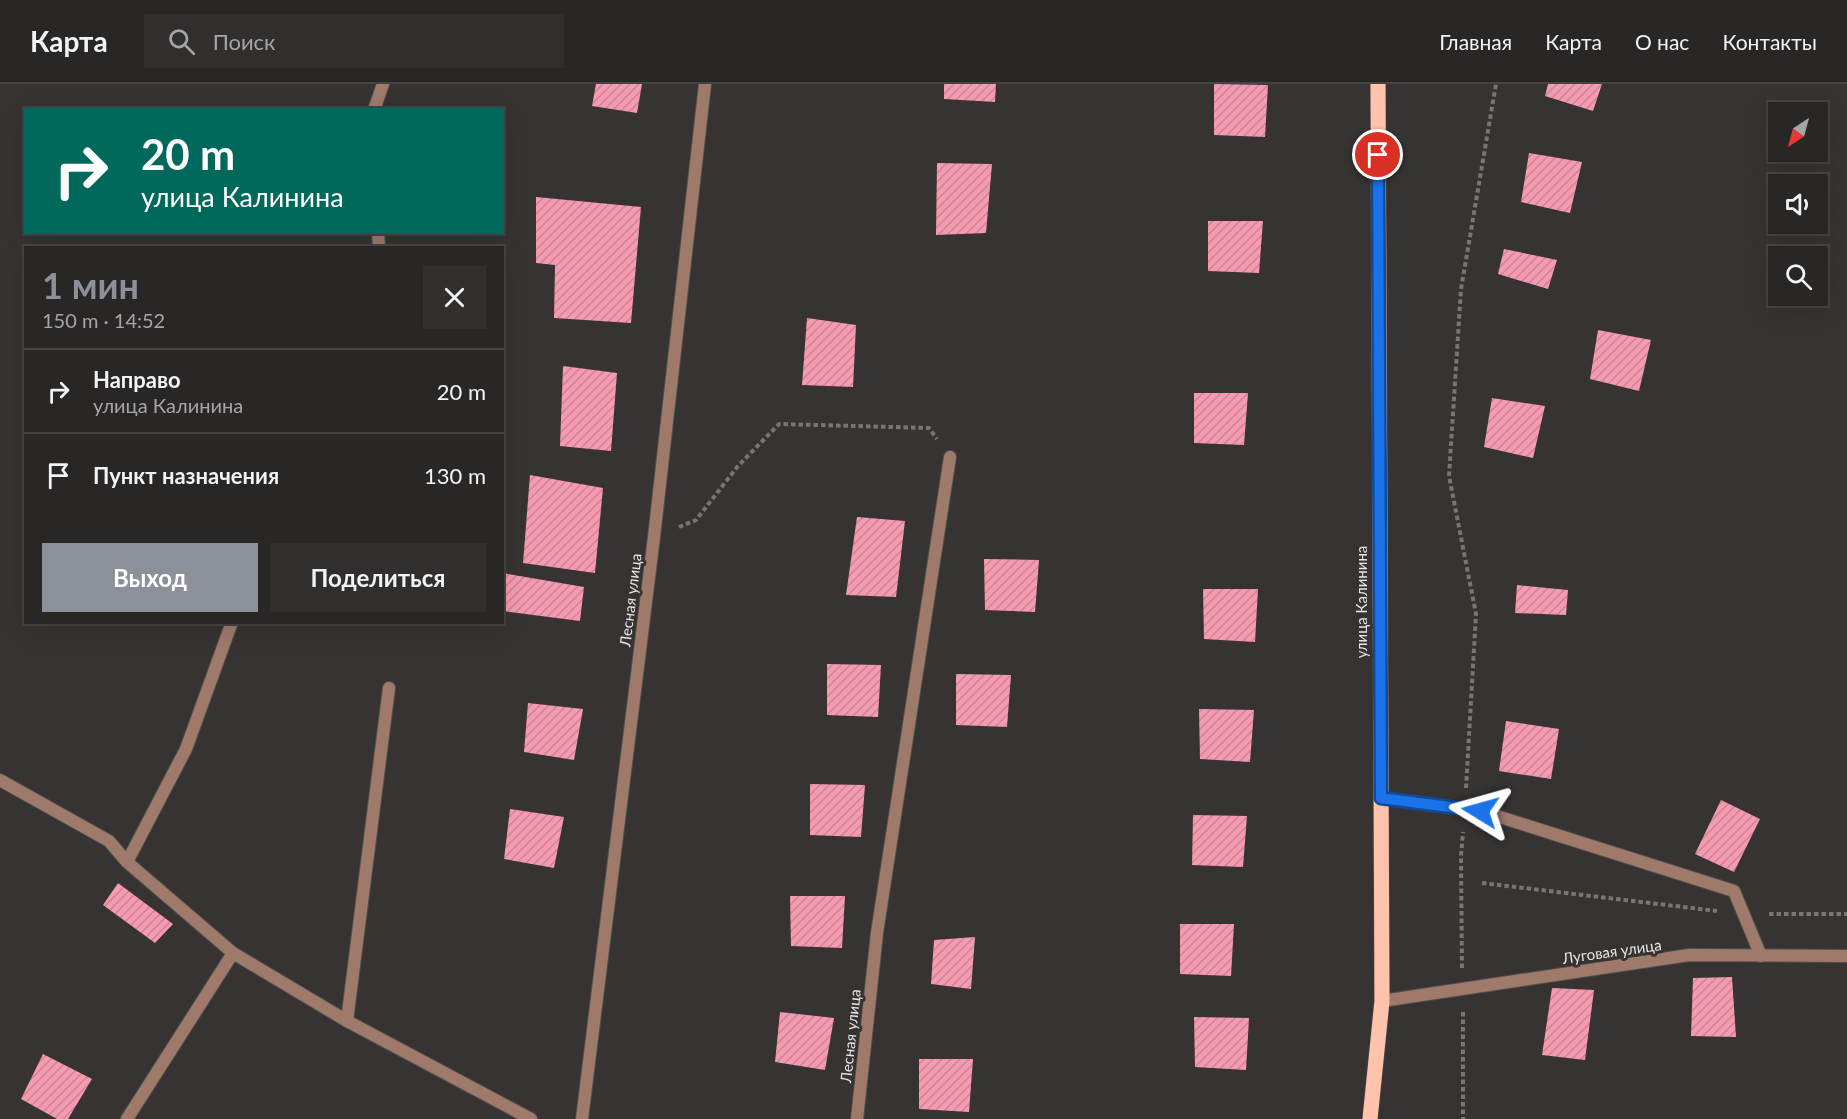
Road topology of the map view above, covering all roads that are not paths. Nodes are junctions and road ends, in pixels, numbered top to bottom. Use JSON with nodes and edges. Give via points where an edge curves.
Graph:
{"nodes":[{"id":1,"x":383,"y":84,"type":"edge"},
{"id":2,"x":705,"y":84,"type":"edge"},
{"id":3,"x":1378,"y":84,"type":"edge"},
{"id":4,"x":375,"y":108,"type":"edge"},
{"id":5,"x":950,"y":457,"type":"road end"},
{"id":6,"x":231,"y":624,"type":"edge"},
{"id":7,"x":389,"y":688,"type":"dead end"},
{"id":8,"x":0,"y":780,"type":"edge"},
{"id":9,"x":1381,"y":798,"type":"junction"},
{"id":10,"x":127,"y":861,"type":"junction"},
{"id":11,"x":233,"y":953,"type":"junction"},
{"id":12,"x":1761,"y":956,"type":"junction"},
{"id":13,"x":1847,"y":956,"type":"edge"},
{"id":14,"x":1382,"y":1001,"type":"junction"},
{"id":15,"x":347,"y":1021,"type":"junction"},
{"id":16,"x":128,"y":1119,"type":"edge"},
{"id":17,"x":531,"y":1119,"type":"edge"},
{"id":18,"x":582,"y":1119,"type":"edge"},
{"id":19,"x":857,"y":1119,"type":"edge"},
{"id":20,"x":1370,"y":1119,"type":"edge"}],
"edges":[{"from":1,"to":4,"type":"street"},
{"from":2,"to":18,"type":"street","name":"Лесная улица"},
{"from":3,"to":9,"type":"main road","name":"улица Калинина"},
{"from":5,"to":19,"type":"street","name":"Лесная улица","via":[[877,933]]},
{"from":6,"to":10,"type":"street","via":[[186,749]]},
{"from":7,"to":15,"type":"street"},
{"from":8,"to":10,"type":"street","via":[[109,841]]},
{"from":9,"to":12,"type":"street","via":[[1480,811],[1734,891]]},
{"from":9,"to":14,"type":"main road","name":"улица Калинина"},
{"from":10,"to":11,"type":"street"},
{"from":11,"to":15,"type":"street"},
{"from":11,"to":16,"type":"street"},
{"from":12,"to":13,"type":"street","name":"Луговая улица"},
{"from":12,"to":14,"type":"street","name":"Луговая улица","via":[[1689,955]]},
{"from":14,"to":20,"type":"main road","name":"улица Калинина"},
{"from":15,"to":17,"type":"street"}]}
